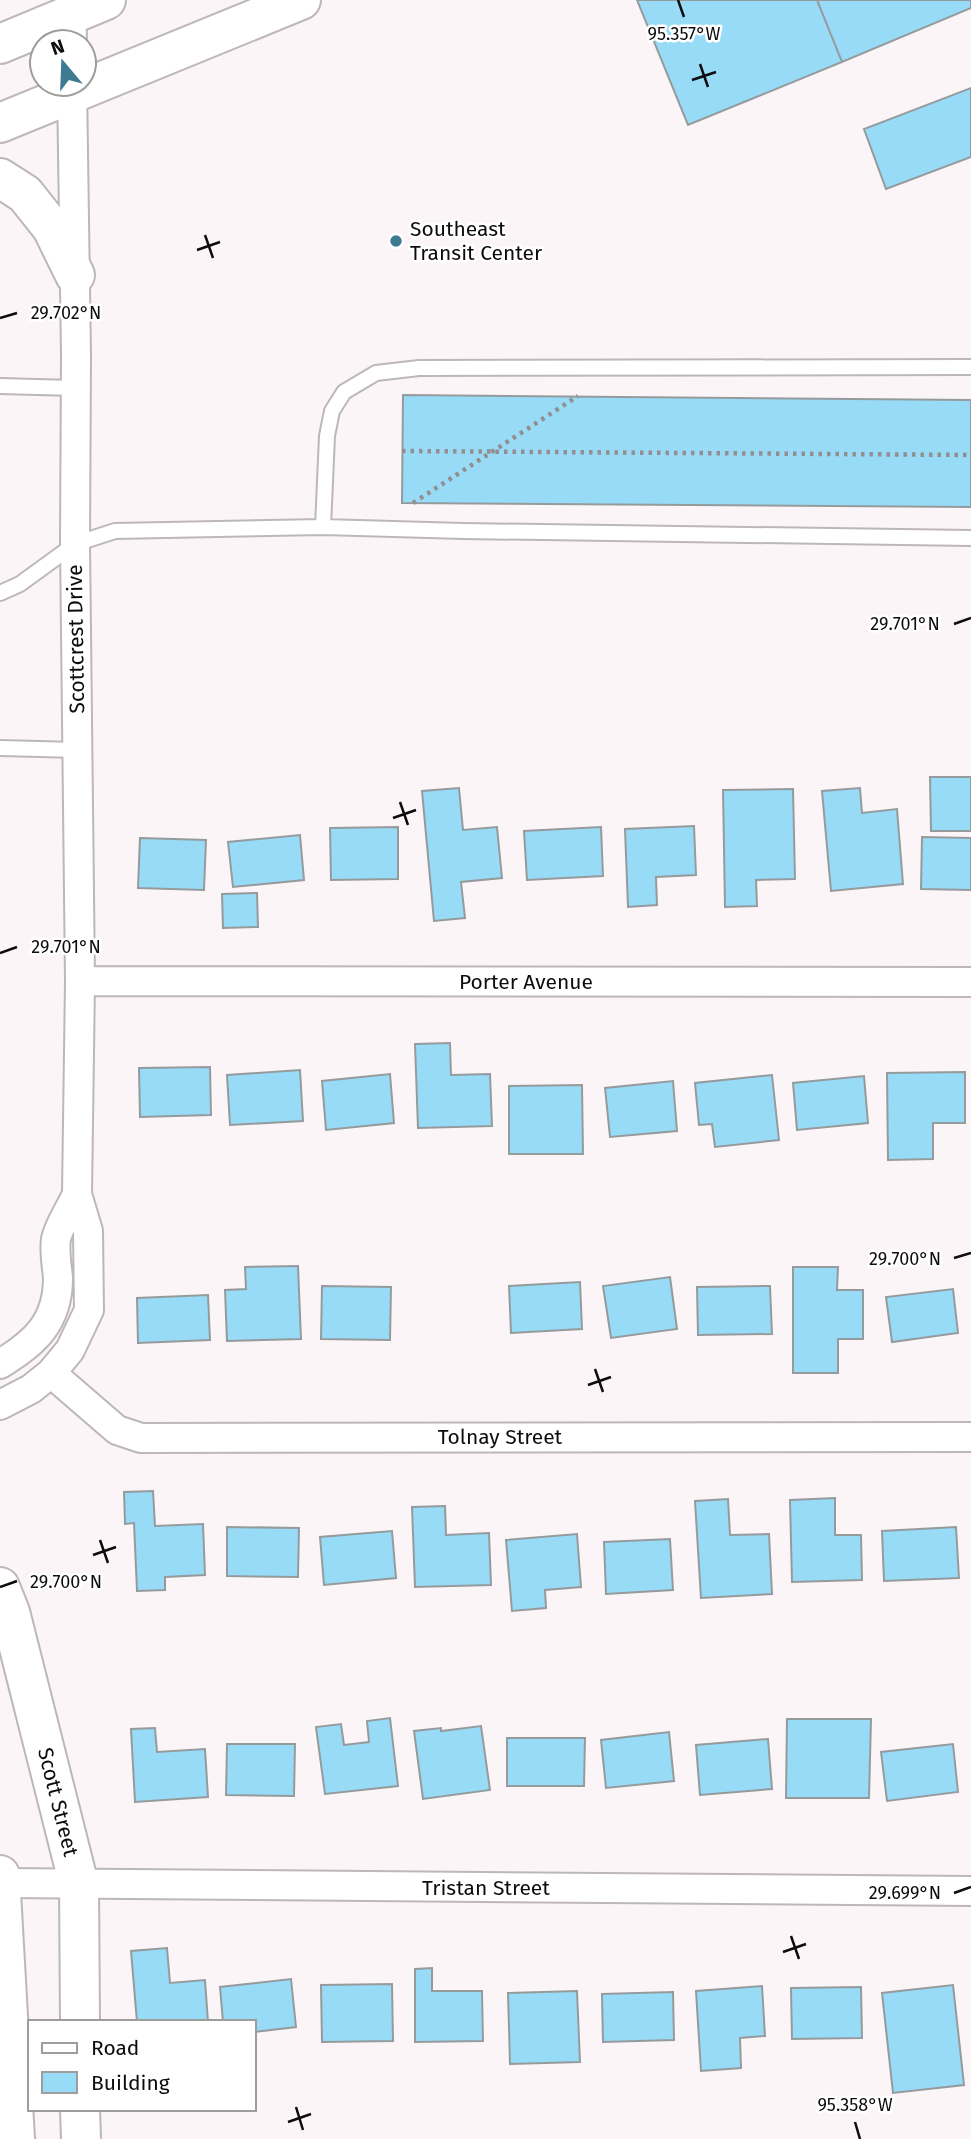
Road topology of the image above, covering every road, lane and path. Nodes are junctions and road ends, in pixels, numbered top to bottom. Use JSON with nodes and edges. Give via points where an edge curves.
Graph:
{"nodes":[{"id":1,"x":301,"y":0,"type":"edge"},
{"id":2,"x":80,"y":14,"type":"edge"},
{"id":3,"x":0,"y":44,"type":"edge"},
{"id":4,"x":98,"y":79,"type":"edge"},
{"id":5,"x":53,"y":98,"type":"edge"},
{"id":6,"x":72,"y":98,"type":"edge"},
{"id":7,"x":0,"y":123,"type":"edge"},
{"id":8,"x":0,"y":178,"type":"edge"},
{"id":9,"x":75,"y":275,"type":"junction"},
{"id":10,"x":971,"y":367,"type":"edge"},
{"id":11,"x":0,"y":386,"type":"edge"},
{"id":12,"x":75,"y":388,"type":"junction"},
{"id":13,"x":578,"y":396,"type":"dead end"},
{"id":14,"x":402,"y":451,"type":"dead end"},
{"id":15,"x":493,"y":452,"type":"junction"},
{"id":16,"x":971,"y":455,"type":"edge"},
{"id":17,"x":413,"y":503,"type":"dead end"},
{"id":18,"x":323,"y":527,"type":"junction"},
{"id":19,"x":971,"y":538,"type":"edge"},
{"id":20,"x":75,"y":544,"type":"junction"},
{"id":21,"x":0,"y":593,"type":"edge"},
{"id":22,"x":0,"y":748,"type":"edge"},
{"id":23,"x":78,"y":750,"type":"junction"},
{"id":24,"x":80,"y":982,"type":"junction"},
{"id":25,"x":971,"y":982,"type":"edge"},
{"id":26,"x":77,"y":1194,"type":"junction"},
{"id":27,"x":0,"y":1364,"type":"edge"},
{"id":28,"x":51,"y":1373,"type":"junction"},
{"id":29,"x":0,"y":1405,"type":"edge"},
{"id":30,"x":971,"y":1437,"type":"edge"},
{"id":31,"x":0,"y":1587,"type":"edge"},
{"id":32,"x":79,"y":1868,"type":"junction"},
{"id":33,"x":1,"y":1881,"type":"edge"},
{"id":34,"x":971,"y":1891,"type":"edge"},
{"id":35,"x":80,"y":2020,"type":"edge"},
{"id":36,"x":7,"y":2092,"type":"edge"},
{"id":37,"x":80,"y":2111,"type":"edge"},
{"id":38,"x":15,"y":2139,"type":"edge"},
{"id":39,"x":81,"y":2139,"type":"edge"}],
"edges":[{"from":1,"to":4,"type":"main road"},
{"from":2,"to":3,"type":"main road"},
{"from":5,"to":7,"type":"main road"},
{"from":6,"to":9,"type":"street","name":"Scottcrest Drive"},
{"from":8,"to":9,"type":"main road","via":[[25,194],[52,228]]},
{"from":9,"to":12,"type":"street","name":"Scottcrest Drive"},
{"from":10,"to":18,"type":"lane","via":[[419,368],[376,373],[344,392],[332,411]]},
{"from":11,"to":12,"type":"lane"},
{"from":12,"to":20,"type":"street","name":"Scottcrest Drive"},
{"from":13,"to":15,"type":"path"},
{"from":14,"to":15,"type":"path"},
{"from":15,"to":16,"type":"path"},
{"from":15,"to":17,"type":"path"},
{"from":18,"to":19,"type":"lane"},
{"from":18,"to":20,"type":"lane","via":[[115,531]]},
{"from":20,"to":21,"type":"lane"},
{"from":20,"to":23,"type":"street","name":"Scottcrest Drive"},
{"from":22,"to":23,"type":"lane"},
{"from":23,"to":24,"type":"street","name":"Scottcrest Drive"},
{"from":24,"to":25,"type":"street","name":"Porter Avenue"},
{"from":24,"to":26,"type":"street","name":"Scottcrest Drive"},
{"from":26,"to":27,"type":"street","name":"Scottcrest Drive","via":[[56,1238],[58,1282],[52,1315],[40,1334]]},
{"from":26,"to":28,"type":"street","name":"Scottcrest Drive","via":[[88,1231],[89,1310],[71,1350]]},
{"from":28,"to":29,"type":"street","name":"Scottcrest Drive"},
{"from":28,"to":30,"type":"street","name":"Tolnay Street","via":[[117,1430],[141,1438]]},
{"from":31,"to":32,"type":"main road","name":"Scott Street"},
{"from":32,"to":33,"type":"street","name":"Tristan Street"},
{"from":32,"to":34,"type":"street","name":"Tristan Street"},
{"from":32,"to":35,"type":"main road","name":"Scott Street"},
{"from":33,"to":36,"type":"main road"},
{"from":36,"to":38,"type":"main road"},
{"from":37,"to":39,"type":"main road"}]}
